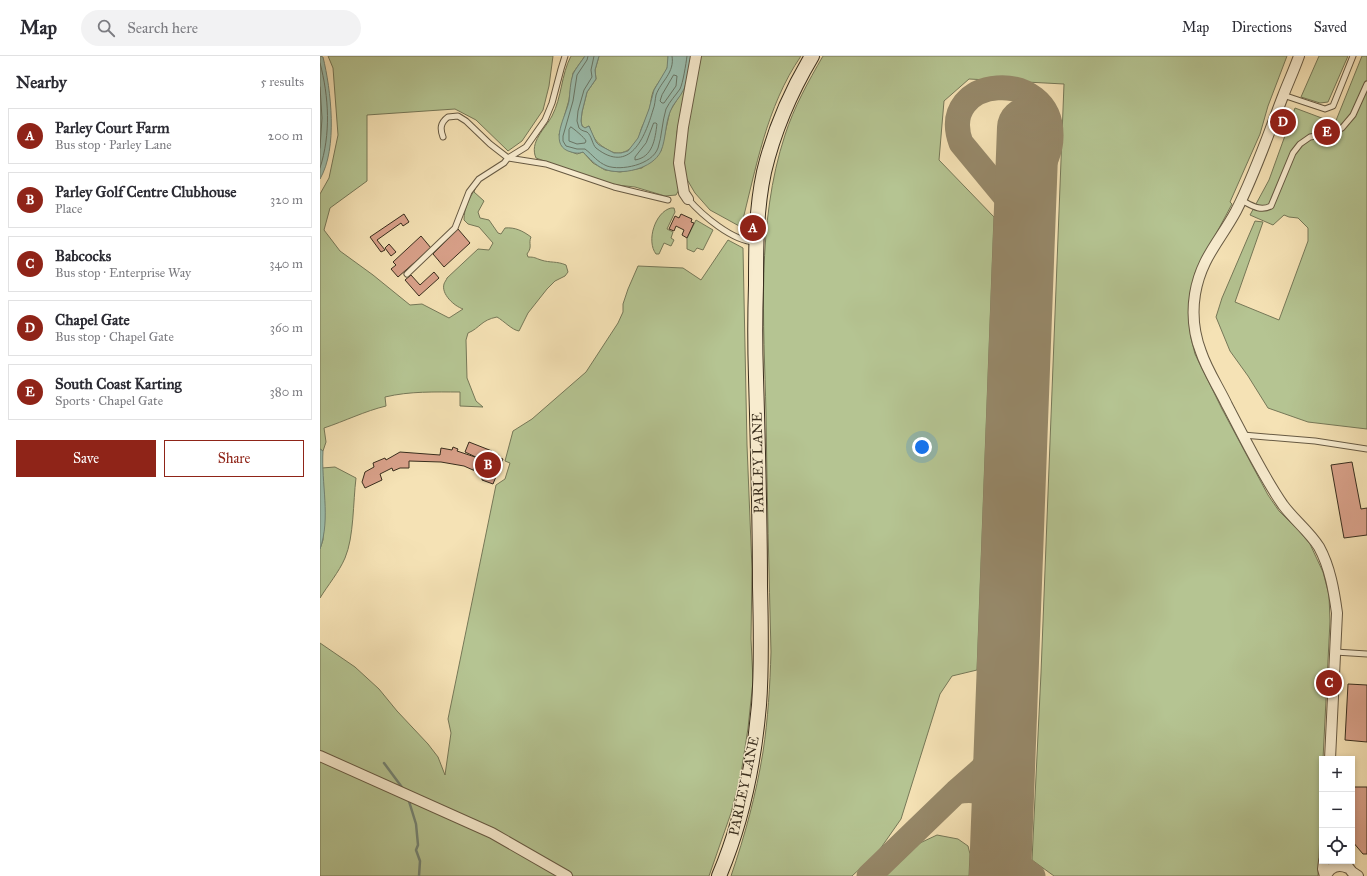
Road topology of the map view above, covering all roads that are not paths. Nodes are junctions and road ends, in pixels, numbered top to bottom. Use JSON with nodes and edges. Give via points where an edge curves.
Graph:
{"nodes":[{"id":1,"x":565,"y":56,"type":"edge"},
{"id":2,"x":696,"y":56,"type":"edge"},
{"id":3,"x":812,"y":56,"type":"edge"},
{"id":4,"x":1299,"y":56,"type":"edge"},
{"id":5,"x":1353,"y":56,"type":"edge"},
{"id":6,"x":1367,"y":84,"type":"edge"},
{"id":7,"x":1283,"y":95,"type":"junction"},
{"id":8,"x":443,"y":138,"type":"dead end"},
{"id":9,"x":508,"y":158,"type":"junction"},
{"id":10,"x":688,"y":199,"type":"joint"},
{"id":11,"x":668,"y":200,"type":"dead end"},
{"id":12,"x":1241,"y":200,"type":"junction"},
{"id":13,"x":756,"y":242,"type":"junction"},
{"id":14,"x":407,"y":274,"type":"dead end"},
{"id":15,"x":1243,"y":435,"type":"junction"},
{"id":16,"x":1367,"y":449,"type":"edge"},
{"id":17,"x":1335,"y":652,"type":"junction"},
{"id":18,"x":1367,"y":654,"type":"edge"},
{"id":19,"x":320,"y":756,"type":"edge"},
{"id":20,"x":1330,"y":756,"type":"edge"},
{"id":21,"x":1324,"y":864,"type":"edge"},
{"id":22,"x":1351,"y":871,"type":"edge"},
{"id":23,"x":568,"y":876,"type":"edge"},
{"id":24,"x":719,"y":876,"type":"edge"},
{"id":25,"x":1326,"y":876,"type":"edge"}],
"edges":[{"from":1,"to":9,"type":"lane","via":[[545,120],[526,147]]},
{"from":2,"to":10,"type":"street","via":[[679,163],[684,193]]},
{"from":3,"to":13,"type":"main road","name":"PARLEY LANE","via":[[786,103],[772,141],[758,210]]},
{"from":4,"to":7,"type":"street"},
{"from":5,"to":7,"type":"lane","via":[[1333,106],[1325,109]]},
{"from":6,"to":12,"type":"lane","via":[[1353,115],[1342,128],[1329,134],[1310,137],[1300,144],[1270,206],[1260,209]]},
{"from":7,"to":12,"type":"street"},
{"from":8,"to":9,"type":"lane","via":[[442,122],[448,117],[458,116]]},
{"from":9,"to":11,"type":"lane","via":[[546,164],[614,187]]},
{"from":9,"to":14,"type":"lane","via":[[479,179],[469,192],[455,228]]},
{"from":10,"to":13,"type":"lane","via":[[709,219],[726,230],[744,240]]},
{"from":12,"to":15,"type":"street","via":[[1207,256],[1199,277],[1194,311],[1201,353]]},
{"from":13,"to":24,"type":"main road","name":"PARLEY LANE","via":[[755,352],[761,646],[759,703],[752,762],[744,798],[735,833]]},
{"from":15,"to":16,"type":"lane","via":[[1315,440]]},
{"from":15,"to":17,"type":"street","via":[[1263,475],[1284,506],[1312,537],[1326,563],[1334,591]]},
{"from":17,"to":18,"type":"lane"},
{"from":17,"to":20,"type":"street"},
{"from":19,"to":23,"type":"street","via":[[492,832]]},
{"from":21,"to":25,"type":"street"},
{"from":22,"to":25,"type":"street","via":[[1336,866],[1328,871]]}]}
